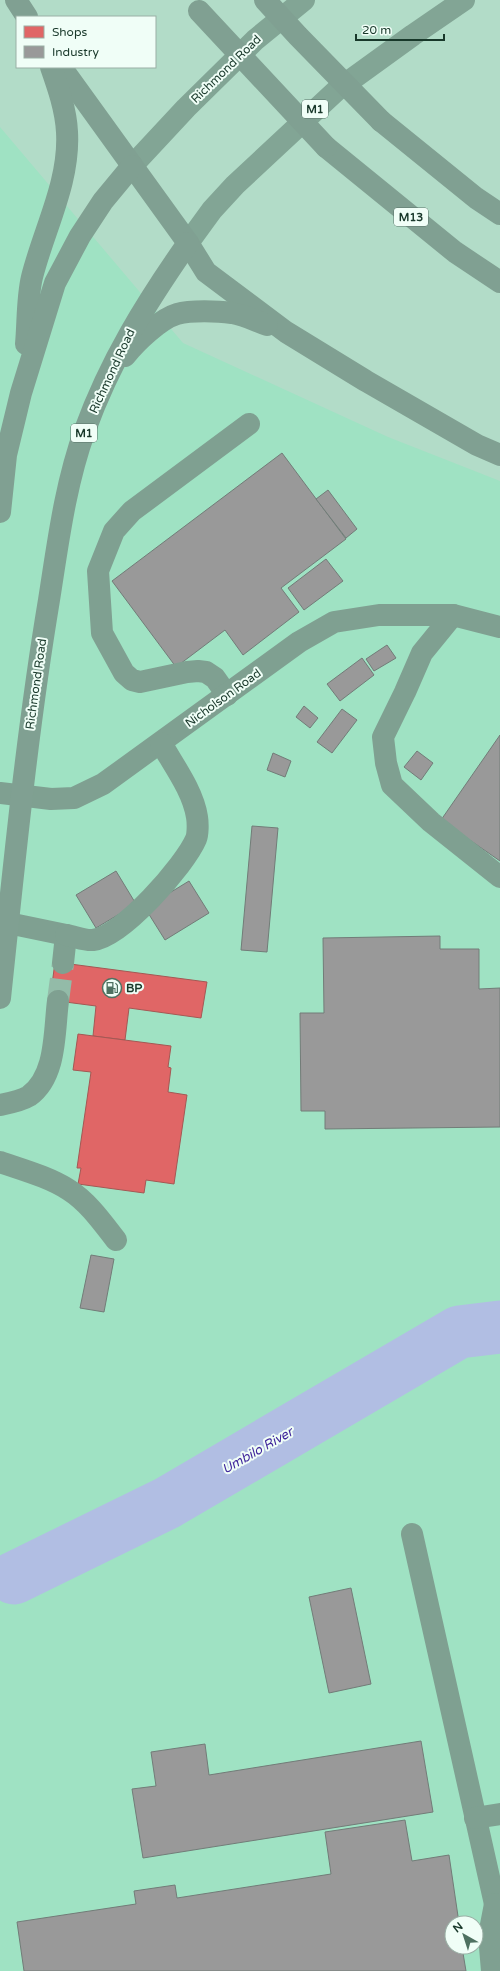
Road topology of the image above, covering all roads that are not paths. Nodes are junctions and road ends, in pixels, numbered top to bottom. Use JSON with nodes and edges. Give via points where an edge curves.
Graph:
{"nodes":[{"id":1,"x":16,"y":0,"type":"edge"},
{"id":2,"x":265,"y":0,"type":"edge"},
{"id":3,"x":304,"y":0,"type":"edge"},
{"id":4,"x":464,"y":0,"type":"edge"},
{"id":5,"x":194,"y":5,"type":"edge"},
{"id":6,"x":26,"y":16,"type":"edge"},
{"id":7,"x":51,"y":68,"type":"edge"},
{"id":8,"x":62,"y":68,"type":"edge"},
{"id":9,"x":132,"y":166,"type":"junction"},
{"id":10,"x":500,"y":214,"type":"edge"},
{"id":11,"x":188,"y":243,"type":"junction"},
{"id":12,"x":500,"y":282,"type":"edge"},
{"id":13,"x":286,"y":332,"type":"junction"},
{"id":14,"x":107,"y":377,"type":"junction"},
{"id":15,"x":22,"y":392,"type":"junction"},
{"id":16,"x":249,"y":424,"type":"dead end"},
{"id":17,"x":500,"y":454,"type":"edge"},
{"id":18,"x":0,"y":512,"type":"edge"},
{"id":19,"x":453,"y":615,"type":"junction"},
{"id":20,"x":500,"y":628,"type":"edge"},
{"id":21,"x":227,"y":695,"type":"junction"},
{"id":22,"x":161,"y":743,"type":"junction"},
{"id":23,"x":0,"y":792,"type":"edge"},
{"id":24,"x":22,"y":796,"type":"junction"},
{"id":25,"x":500,"y":877,"type":"edge"},
{"id":26,"x":8,"y":923,"type":"junction"},
{"id":27,"x":66,"y":935,"type":"junction"},
{"id":28,"x":63,"y":963,"type":"tunnel mouth"},
{"id":29,"x":0,"y":998,"type":"edge"},
{"id":30,"x":58,"y":1001,"type":"tunnel mouth"},
{"id":31,"x":0,"y":1105,"type":"edge"},
{"id":32,"x":0,"y":1162,"type":"edge"},
{"id":33,"x":116,"y":1240,"type":"dead end"},
{"id":34,"x":412,"y":1534,"type":"dead end"},
{"id":35,"x":500,"y":1814,"type":"edge"},
{"id":36,"x":475,"y":1818,"type":"junction"},
{"id":37,"x":497,"y":1910,"type":"edge"},
{"id":38,"x":492,"y":1971,"type":"edge"}],
"edges":[{"from":1,"to":6,"type":"highway"},
{"from":2,"to":10,"type":"highway","bridge":true,"via":[[381,121],[476,198]]},
{"from":3,"to":9,"type":"main road","name":"Richmond Road","via":[[250,45]]},
{"from":4,"to":11,"type":"main road","name":"Richmond Road","number":"M1","via":[[337,90],[235,185],[212,210]]},
{"from":5,"to":12,"type":"highway","number":"M13","bridge":true,"via":[[326,147],[455,252]]},
{"from":7,"to":15,"type":"highway","via":[[59,89],[67,132],[65,166],[32,277]]},
{"from":8,"to":9,"type":"highway"},
{"from":9,"to":11,"type":"highway"},
{"from":9,"to":15,"type":"highway","name":"Richmond Road","via":[[103,201],[80,236],[55,283]]},
{"from":11,"to":13,"type":"highway","via":[[206,272]]},
{"from":11,"to":14,"type":"highway","name":"Richmond Road","number":"M1","via":[[129,332]]},
{"from":13,"to":14,"type":"highway","via":[[233,313],[177,314],[162,322],[135,344]]},
{"from":13,"to":17,"type":"highway","via":[[477,445]]},
{"from":14,"to":24,"type":"highway","name":"Richmond Road","number":"M1","via":[[85,430],[68,484],[41,645]]},
{"from":15,"to":18,"type":"highway","name":"Richmond Road","via":[[6,455]]},
{"from":16,"to":21,"type":"lane","via":[[132,511],[114,531],[98,571],[102,633],[124,673],[132,680],[140,682],[187,672],[206,672],[215,678]]},
{"from":19,"to":20,"type":"lane","name":"Nicholson Road"},
{"from":19,"to":21,"type":"lane","name":"Nicholson Road","via":[[379,615],[334,622],[299,642]]},
{"from":19,"to":25,"type":"lane","via":[[422,653],[383,737],[386,763],[392,785],[431,822]]},
{"from":21,"to":22,"type":"lane","name":"Nicholson Road"},
{"from":22,"to":24,"type":"lane","name":"Nicholson Road","via":[[103,784],[74,798]]},
{"from":22,"to":27,"type":"lane","via":[[192,798],[197,818],[196,838],[153,897],[124,924],[106,936],[93,940]]},
{"from":23,"to":24,"type":"lane","name":"Nicholson Road"},
{"from":24,"to":26,"type":"highway","name":"Richmond Road","number":"M1"},
{"from":26,"to":27,"type":"lane"},
{"from":26,"to":29,"type":"highway","name":"Richmond Road","number":"M1"},
{"from":27,"to":28,"type":"lane"},
{"from":30,"to":31,"type":"lane","via":[[50,1064],[41,1086],[28,1096]]},
{"from":32,"to":33,"type":"lane","via":[[69,1190],[95,1213]]},
{"from":34,"to":36,"type":"lane"},
{"from":35,"to":36,"type":"lane"},
{"from":36,"to":37,"type":"lane"},
{"from":37,"to":38,"type":"lane","via":[[489,1935]]}]}
